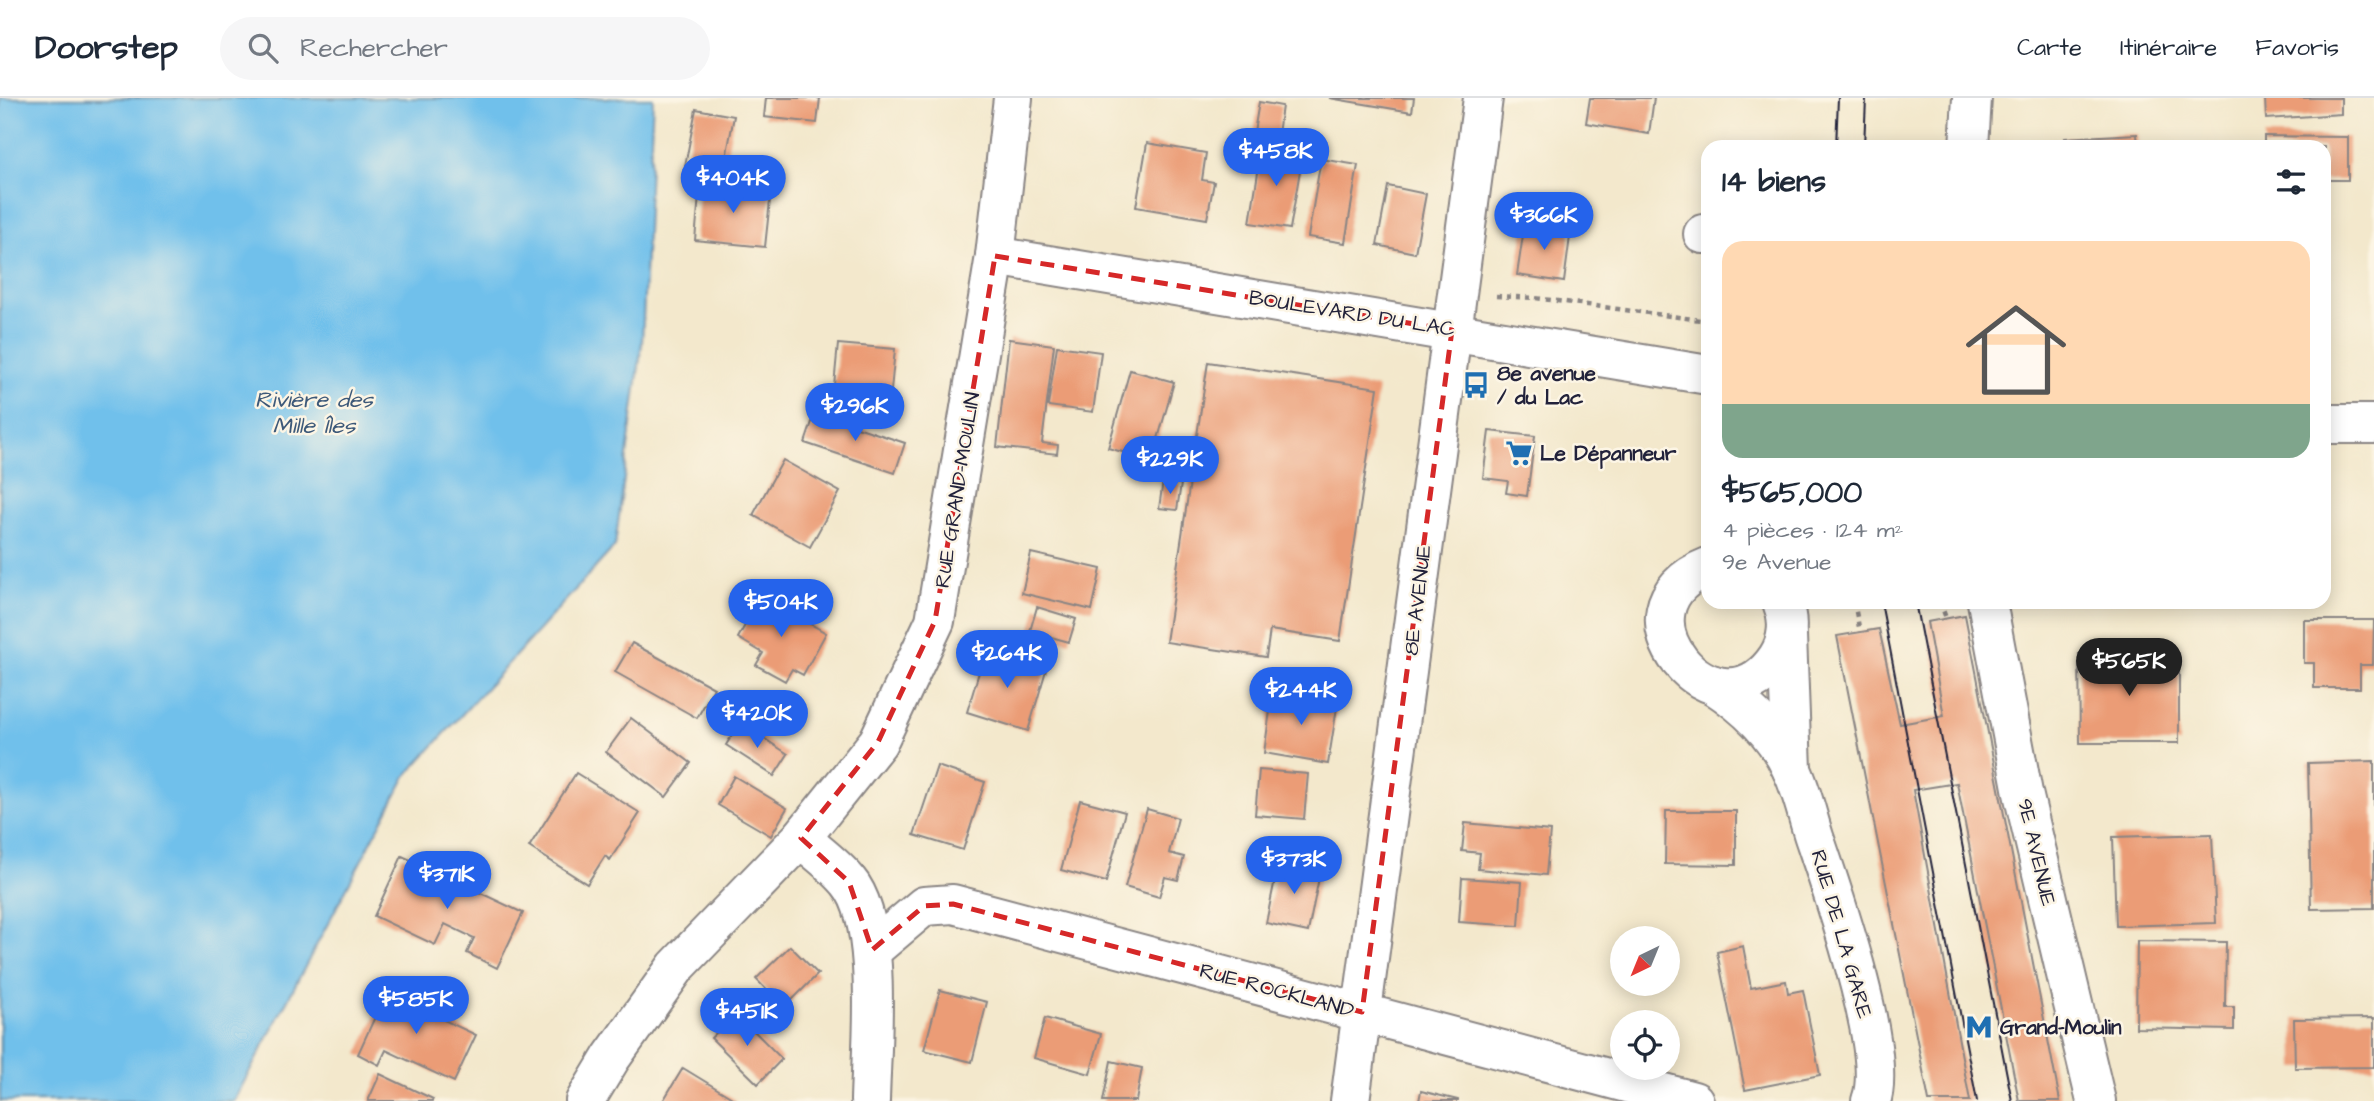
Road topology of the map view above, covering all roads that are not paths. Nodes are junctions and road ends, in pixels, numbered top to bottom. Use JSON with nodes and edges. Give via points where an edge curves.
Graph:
{"nodes":[{"id":1,"x":1013,"y":98,"type":"edge"},
{"id":2,"x":1483,"y":98,"type":"edge"},
{"id":3,"x":1972,"y":98,"type":"edge"},
{"id":4,"x":1969,"y":140,"type":"edge"},
{"id":5,"x":995,"y":256,"type":"junction"},
{"id":6,"x":1452,"y":330,"type":"junction"},
{"id":7,"x":1701,"y":374,"type":"edge"},
{"id":8,"x":2331,"y":424,"type":"edge"},
{"id":9,"x":2374,"y":424,"type":"edge"},
{"id":10,"x":1701,"y":564,"type":"edge"},
{"id":11,"x":1988,"y":609,"type":"edge"},
{"id":12,"x":1784,"y":616,"type":"edge"},
{"id":13,"x":1714,"y":685,"type":"junction"},
{"id":14,"x":1792,"y":770,"type":"junction"},
{"id":15,"x":801,"y":838,"type":"junction"},
{"id":16,"x":872,"y":950,"type":"junction"},
{"id":17,"x":1363,"y":1012,"type":"junction"},
{"id":18,"x":585,"y":1101,"type":"edge"},
{"id":19,"x":870,"y":1101,"type":"edge"},
{"id":20,"x":1350,"y":1101,"type":"edge"},
{"id":21,"x":1695,"y":1101,"type":"edge"},
{"id":22,"x":1871,"y":1101,"type":"edge"},
{"id":23,"x":2096,"y":1101,"type":"edge"}],
"edges":[{"from":1,"to":5,"type":"street","name":"RUE GRAND-MOULIN"},
{"from":2,"to":6,"type":"street","name":"8E AVENUE"},
{"from":3,"to":4,"type":"street"},
{"from":5,"to":6,"type":"street","name":"BOULEVARD DU LAC"},
{"from":5,"to":15,"type":"street","name":"RUE GRAND-MOULIN","via":[[935,621],[878,742]]},
{"from":6,"to":7,"type":"street","name":"BOULEVARD DU LAC"},
{"from":6,"to":17,"type":"street","name":"8E AVENUE"},
{"from":8,"to":9,"type":"street"},
{"from":10,"to":13,"type":"street","name":"RUE DE LA GARE","via":[[1676,591],[1665,628],[1679,664]]},
{"from":11,"to":23,"type":"street","name":"9E AVENUE","via":[[2023,793]]},
{"from":12,"to":13,"type":"street","via":[[1782,650],[1770,667],[1754,680],[1735,686]]},
{"from":12,"to":14,"type":"street","name":"RUE DE LA GARE"},
{"from":13,"to":14,"type":"street","name":"RUE DE LA GARE","via":[[1748,707]]},
{"from":14,"to":22,"type":"street","name":"RUE DE LA GARE","via":[[1846,933],[1873,1050],[1875,1092]]},
{"from":15,"to":16,"type":"street","via":[[849,882],[860,900]]},
{"from":15,"to":18,"type":"street","name":"RUE GRAND-MOULIN","via":[[677,967]]},
{"from":16,"to":17,"type":"street","name":"RUE ROCKLAND","via":[[924,906],[953,904]]},
{"from":16,"to":19,"type":"street"},
{"from":17,"to":20,"type":"street","name":"8E AVENUE"},
{"from":17,"to":21,"type":"street","name":"RUE ROCKLAND"}]}
